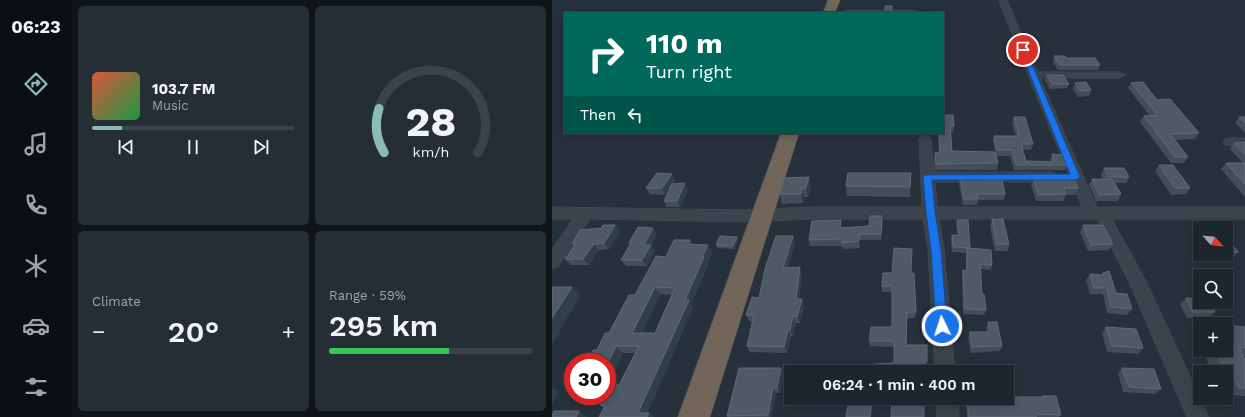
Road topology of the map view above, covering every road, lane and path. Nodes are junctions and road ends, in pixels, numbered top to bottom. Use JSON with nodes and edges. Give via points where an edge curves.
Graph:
{"nodes":[{"id":1,"x":834,"y":0,"type":"edge"},
{"id":2,"x":1003,"y":0,"type":"edge"},
{"id":3,"x":830,"y":12,"type":"edge"},
{"id":4,"x":1033,"y":76,"type":"junction"},
{"id":5,"x":1120,"y":76,"type":"dead end"},
{"id":6,"x":790,"y":134,"type":"edge"},
{"id":7,"x":925,"y":139,"type":"dead end"},
{"id":8,"x":1229,"y":142,"type":"dead end"},
{"id":9,"x":1245,"y":142,"type":"edge"},
{"id":10,"x":927,"y":177,"type":"junction"},
{"id":11,"x":1076,"y":177,"type":"junction"},
{"id":12,"x":930,"y":212,"type":"junction"},
{"id":13,"x":1096,"y":212,"type":"junction"},
{"id":14,"x":1245,"y":213,"type":"edge"},
{"id":15,"x":552,"y":214,"type":"edge"},
{"id":16,"x":585,"y":214,"type":"junction"},
{"id":17,"x":764,"y":215,"type":"junction"},
{"id":18,"x":552,"y":262,"type":"edge"},
{"id":19,"x":944,"y":365,"type":"edge"},
{"id":20,"x":947,"y":405,"type":"edge"},
{"id":21,"x":694,"y":417,"type":"edge"},
{"id":22,"x":948,"y":417,"type":"edge"},
{"id":23,"x":1198,"y":417,"type":"edge"}],
"edges":[{"from":1,"to":3,"type":"highway"},
{"from":2,"to":4,"type":"street"},
{"from":4,"to":5,"type":"street"},
{"from":4,"to":11,"type":"street"},
{"from":6,"to":17,"type":"highway"},
{"from":7,"to":10,"type":"street"},
{"from":8,"to":9,"type":"street"},
{"from":10,"to":11,"type":"street"},
{"from":10,"to":12,"type":"street"},
{"from":11,"to":13,"type":"street"},
{"from":12,"to":13,"type":"street"},
{"from":12,"to":17,"type":"street"},
{"from":12,"to":19,"type":"street","via":[[936,250]]},
{"from":13,"to":14,"type":"street"},
{"from":13,"to":23,"type":"street","via":[[1136,279]]},
{"from":15,"to":16,"type":"street"},
{"from":16,"to":17,"type":"street"},
{"from":16,"to":18,"type":"street"},
{"from":17,"to":21,"type":"highway"},
{"from":20,"to":22,"type":"street"}]}
